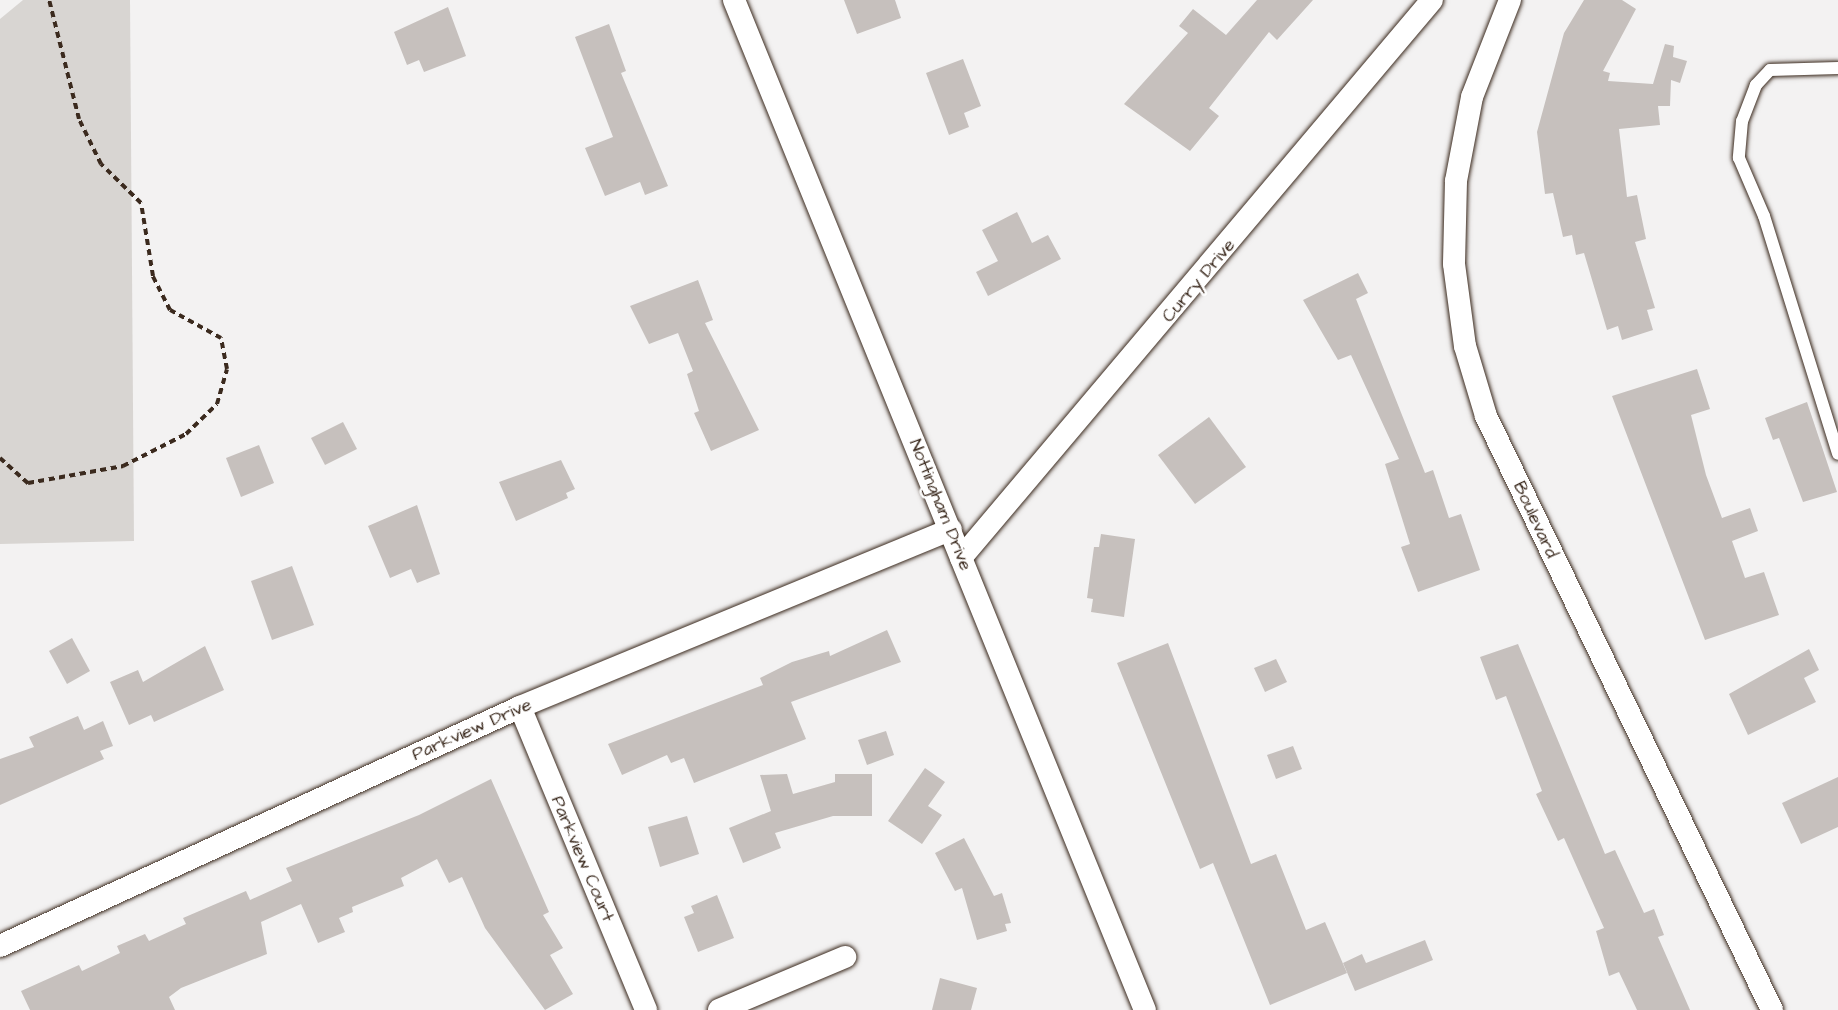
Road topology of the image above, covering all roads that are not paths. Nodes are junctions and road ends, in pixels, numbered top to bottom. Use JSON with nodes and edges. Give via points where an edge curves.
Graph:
{"nodes":[{"id":1,"x":734,"y":0,"type":"edge"},
{"id":2,"x":1432,"y":0,"type":"edge"},
{"id":3,"x":1510,"y":0,"type":"edge"},
{"id":4,"x":1838,"y":68,"type":"edge"},
{"id":5,"x":1838,"y":454,"type":"edge"},
{"id":6,"x":951,"y":529,"type":"junction"},
{"id":7,"x":961,"y":558,"type":"junction"},
{"id":8,"x":520,"y":708,"type":"junction"},
{"id":9,"x":0,"y":946,"type":"edge"},
{"id":10,"x":845,"y":957,"type":"dead end"},
{"id":11,"x":646,"y":1010,"type":"edge"},
{"id":12,"x":719,"y":1010,"type":"edge"},
{"id":13,"x":1145,"y":1010,"type":"edge"},
{"id":14,"x":1772,"y":1010,"type":"edge"}],
"edges":[{"from":1,"to":6,"type":"street","name":"Nottingham Drive"},
{"from":2,"to":7,"type":"street","name":"Curry Drive"},
{"from":3,"to":14,"type":"street","name":"Boulevard","via":[[1472,97],[1456,181],[1454,264],[1465,346],[1486,416]]},
{"from":4,"to":5,"type":"lane","via":[[1770,70],[1756,85],[1742,121],[1739,158],[1764,216]]},
{"from":6,"to":7,"type":"street","name":"Nottingham Drive"},
{"from":6,"to":8,"type":"street","name":"Parkview Drive"},
{"from":7,"to":13,"type":"street","name":"Nottingham Drive"},
{"from":8,"to":9,"type":"street","name":"Parkview Drive"},
{"from":8,"to":11,"type":"street","name":"Parkview Court"},
{"from":10,"to":12,"type":"street"}]}
